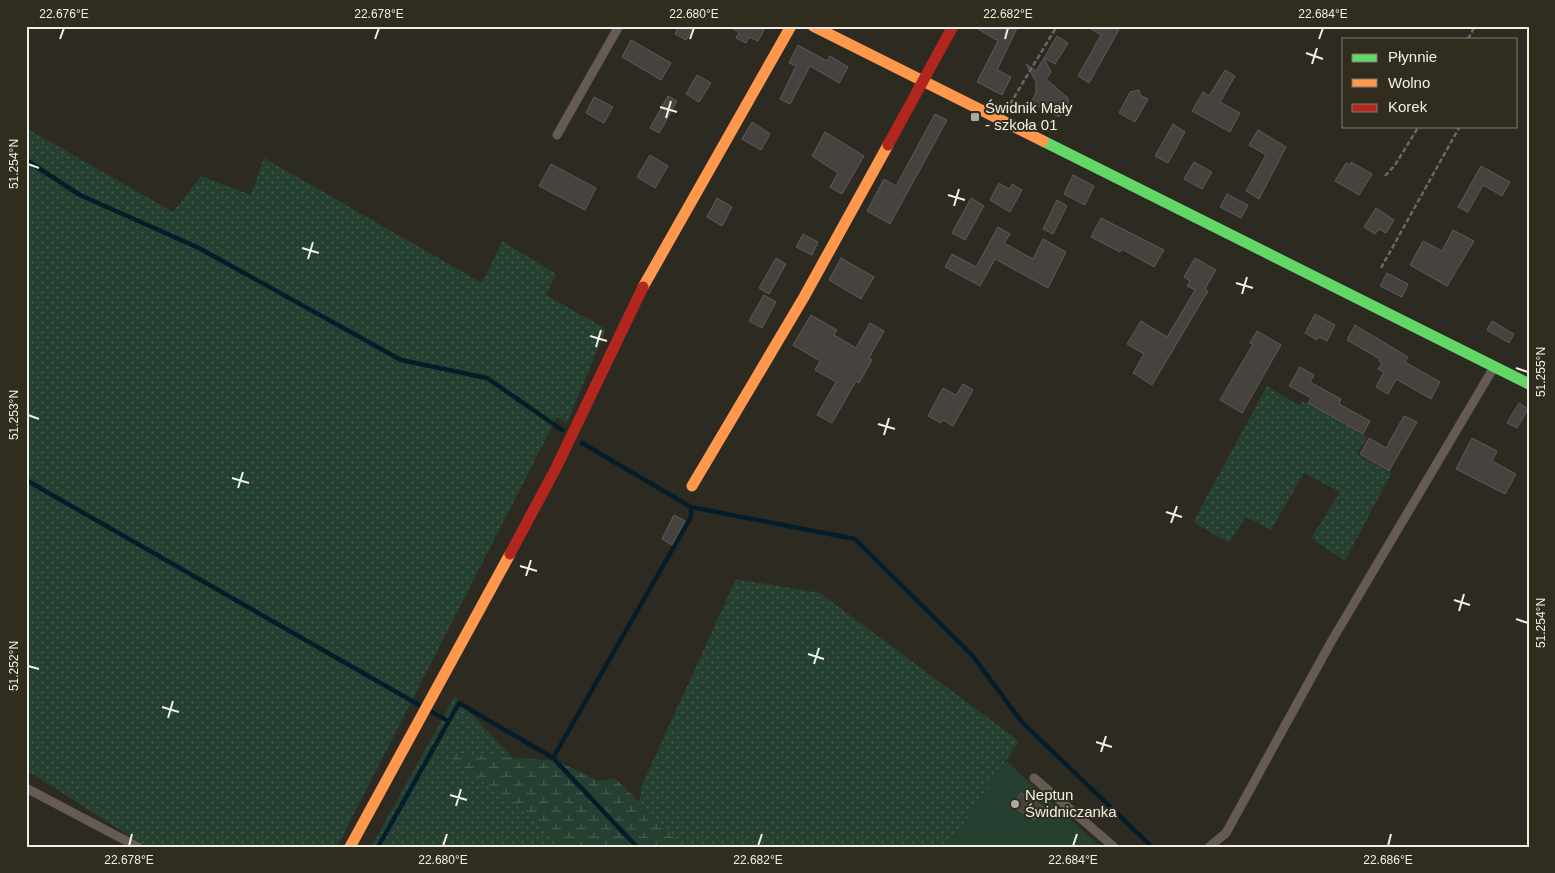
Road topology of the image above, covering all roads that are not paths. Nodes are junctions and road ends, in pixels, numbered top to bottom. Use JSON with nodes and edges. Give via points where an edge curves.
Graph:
{"nodes":[{"id":1,"x":619,"y":26,"type":"edge"},
{"id":2,"x":791,"y":26,"type":"edge"},
{"id":3,"x":813,"y":26,"type":"edge"},
{"id":4,"x":953,"y":26,"type":"edge"},
{"id":5,"x":827,"y":29,"type":"edge"},
{"id":6,"x":922,"y":81,"type":"junction"},
{"id":7,"x":557,"y":135,"type":"dead end"},
{"id":8,"x":1494,"y":366,"type":"junction"},
{"id":9,"x":1529,"y":384,"type":"edge"},
{"id":10,"x":692,"y":486,"type":"dead end"},
{"id":11,"x":1034,"y":778,"type":"dead end"},
{"id":12,"x":26,"y":788,"type":"edge"},
{"id":13,"x":138,"y":847,"type":"edge"},
{"id":14,"x":350,"y":847,"type":"edge"},
{"id":15,"x":1114,"y":847,"type":"edge"},
{"id":16,"x":1209,"y":847,"type":"edge"}],
"edges":[{"from":1,"to":7,"type":"lane"},
{"from":2,"to":14,"type":"street","via":[[692,196],[645,284],[576,432]]},
{"from":3,"to":5,"type":"street"},
{"from":4,"to":6,"type":"street"},
{"from":5,"to":6,"type":"street"},
{"from":6,"to":8,"type":"street"},
{"from":6,"to":10,"type":"street","via":[[804,297]]},
{"from":8,"to":9,"type":"street"},
{"from":8,"to":16,"type":"lane","via":[[1331,642],[1226,833]]},
{"from":11,"to":15,"type":"lane"},
{"from":12,"to":13,"type":"lane"}]}
